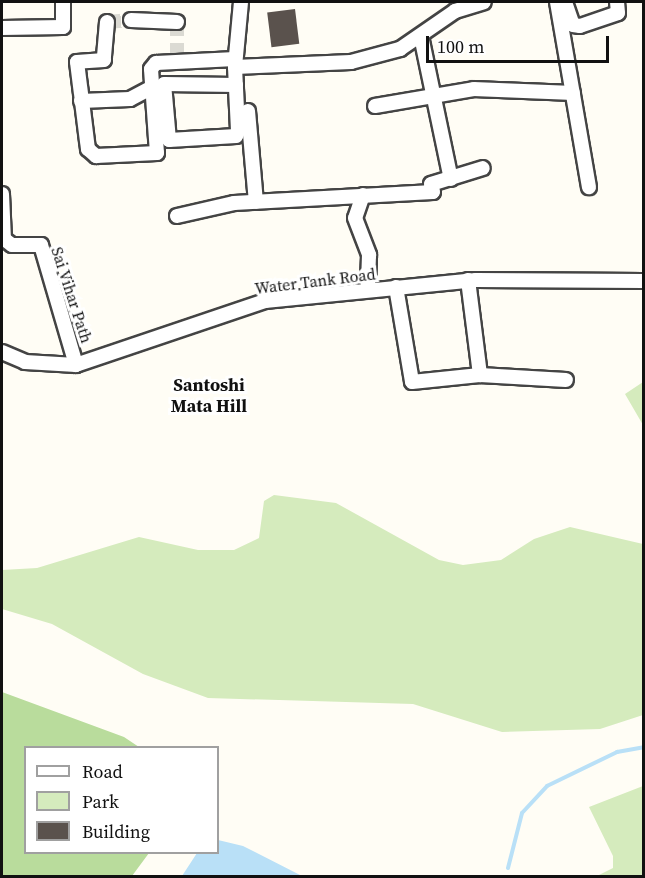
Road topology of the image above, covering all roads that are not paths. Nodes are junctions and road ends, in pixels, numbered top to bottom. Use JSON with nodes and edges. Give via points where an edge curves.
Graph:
{"nodes":[{"id":1,"x":63,"y":2,"type":"edge"},
{"id":2,"x":241,"y":2,"type":"edge"},
{"id":3,"x":484,"y":2,"type":"edge"},
{"id":4,"x":557,"y":2,"type":"edge"},
{"id":5,"x":565,"y":2,"type":"edge"},
{"id":6,"x":617,"y":2,"type":"edge"},
{"id":7,"x":465,"y":4,"type":"edge"},
{"id":8,"x":131,"y":20,"type":"tunnel mouth"},
{"id":9,"x":106,"y":22,"type":"dead end"},
{"id":10,"x":177,"y":22,"type":"dead end"},
{"id":11,"x":2,"y":28,"type":"edge"},
{"id":12,"x":421,"y":36,"type":"junction"},
{"id":13,"x":235,"y":63,"type":"junction"},
{"id":14,"x":236,"y":85,"type":"junction"},
{"id":15,"x":151,"y":88,"type":"junction"},
{"id":16,"x":573,"y":93,"type":"junction"},
{"id":17,"x":432,"y":98,"type":"junction"},
{"id":18,"x":81,"y":101,"type":"junction"},
{"id":19,"x":375,"y":106,"type":"dead end"},
{"id":20,"x":248,"y":111,"type":"dead end"},
{"id":21,"x":483,"y":168,"type":"dead end"},
{"id":22,"x":451,"y":179,"type":"junction"},
{"id":23,"x":589,"y":187,"type":"dead end"},
{"id":24,"x":2,"y":194,"type":"edge"},
{"id":25,"x":363,"y":195,"type":"junction"},
{"id":26,"x":256,"y":202,"type":"junction"},
{"id":27,"x":177,"y":216,"type":"dead end"},
{"id":28,"x":468,"y":280,"type":"junction"},
{"id":29,"x":644,"y":281,"type":"edge"},
{"id":30,"x":396,"y":287,"type":"junction"},
{"id":31,"x":368,"y":290,"type":"junction"},
{"id":32,"x":2,"y":352,"type":"edge"},
{"id":33,"x":76,"y":365,"type":"junction"},
{"id":34,"x":480,"y":375,"type":"junction"},
{"id":35,"x":566,"y":380,"type":"dead end"}],
"edges":[{"from":1,"to":11,"type":"street","via":[[63,27]]},
{"from":2,"to":13,"type":"street"},
{"from":3,"to":7,"type":"street"},
{"from":4,"to":16,"type":"street"},
{"from":5,"to":6,"type":"street","via":[[573,26],[618,13]]},
{"from":7,"to":12,"type":"street"},
{"from":8,"to":10,"type":"street"},
{"from":9,"to":18,"type":"street","via":[[104,60],[77,62]]},
{"from":12,"to":13,"type":"street","via":[[400,49],[351,62]]},
{"from":12,"to":17,"type":"street"},
{"from":13,"to":14,"type":"street"},
{"from":13,"to":15,"type":"street","via":[[177,58],[156,63],[151,69]]},
{"from":14,"to":14,"type":"street","via":[[236,136],[169,140],[160,89],[164,84]]},
{"from":15,"to":18,"type":"street","via":[[129,99]]},
{"from":15,"to":18,"type":"street","via":[[157,153],[90,153]]},
{"from":16,"to":17,"type":"street","via":[[474,89]]},
{"from":16,"to":23,"type":"street"},
{"from":17,"to":19,"type":"street"},
{"from":17,"to":22,"type":"street"},
{"from":20,"to":26,"type":"street"},
{"from":21,"to":22,"type":"street"},
{"from":22,"to":25,"type":"street","via":[[431,184],[433,192]]},
{"from":24,"to":33,"type":"street","name":"Sai Vihar Path","via":[[4,238],[12,246],[41,245]]},
{"from":25,"to":26,"type":"street"},
{"from":25,"to":31,"type":"street","via":[[355,218],[369,255]]},
{"from":26,"to":27,"type":"street"},
{"from":28,"to":29,"type":"street","name":"Water Tank Road"},
{"from":28,"to":30,"type":"street","name":"Water Tank Road"},
{"from":28,"to":34,"type":"street"},
{"from":30,"to":31,"type":"street","name":"Water Tank Road"},
{"from":30,"to":34,"type":"street","via":[[412,382]]},
{"from":31,"to":33,"type":"street","name":"Water Tank Road","via":[[265,301]]},
{"from":32,"to":33,"type":"street","name":"Water Tank Road","via":[[25,362]]},
{"from":34,"to":35,"type":"street"}]}
